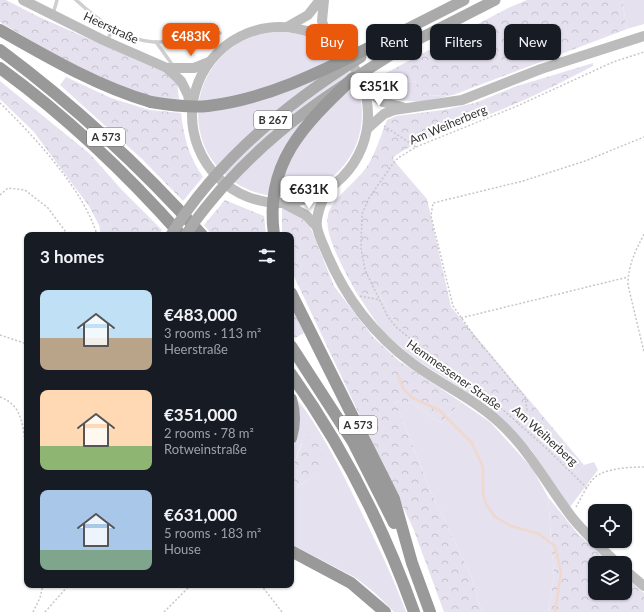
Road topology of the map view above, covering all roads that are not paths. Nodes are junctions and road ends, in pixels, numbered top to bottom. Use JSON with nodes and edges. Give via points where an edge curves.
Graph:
{"nodes":[{"id":1,"x":23,"y":0,"type":"edge"},
{"id":2,"x":57,"y":0,"type":"edge"},
{"id":3,"x":76,"y":0,"type":"edge"},
{"id":4,"x":320,"y":0,"type":"edge"},
{"id":5,"x":324,"y":0,"type":"edge"},
{"id":6,"x":464,"y":0,"type":"edge"},
{"id":7,"x":495,"y":0,"type":"edge"},
{"id":8,"x":52,"y":15,"type":"junction"},
{"id":9,"x":323,"y":24,"type":"edge"},
{"id":10,"x":417,"y":24,"type":"edge"},
{"id":11,"x":287,"y":27,"type":"junction"},
{"id":12,"x":113,"y":28,"type":"junction"},
{"id":13,"x":0,"y":30,"type":"edge"},
{"id":14,"x":306,"y":31,"type":"edge"},
{"id":15,"x":220,"y":33,"type":"dead end"},
{"id":16,"x":644,"y":36,"type":"edge"},
{"id":17,"x":107,"y":41,"type":"junction"},
{"id":18,"x":156,"y":42,"type":"junction"},
{"id":19,"x":366,"y":48,"type":"edge"},
{"id":20,"x":0,"y":50,"type":"edge"},
{"id":21,"x":366,"y":54,"type":"edge"},
{"id":22,"x":348,"y":60,"type":"edge"},
{"id":23,"x":209,"y":62,"type":"junction"},
{"id":24,"x":0,"y":68,"type":"edge"},
{"id":25,"x":172,"y":69,"type":"junction"},
{"id":26,"x":353,"y":78,"type":"junction"},
{"id":27,"x":364,"y":88,"type":"junction"},
{"id":28,"x":406,"y":107,"type":"junction"},
{"id":29,"x":191,"y":117,"type":"junction"},
{"id":30,"x":367,"y":129,"type":"junction"},
{"id":31,"x":327,"y":189,"type":"junction"},
{"id":32,"x":283,"y":203,"type":"junction"},
{"id":33,"x":316,"y":226,"type":"junction"},
{"id":34,"x":172,"y":232,"type":"edge"},
{"id":35,"x":178,"y":232,"type":"edge"},
{"id":36,"x":188,"y":232,"type":"edge"},
{"id":37,"x":199,"y":232,"type":"edge"},
{"id":38,"x":274,"y":232,"type":"edge"},
{"id":39,"x":294,"y":299,"type":"edge"},
{"id":40,"x":294,"y":351,"type":"edge"},
{"id":41,"x":294,"y":379,"type":"edge"},
{"id":42,"x":294,"y":415,"type":"edge"},
{"id":43,"x":294,"y":429,"type":"edge"},
{"id":44,"x":294,"y":553,"type":"edge"},
{"id":45,"x":610,"y":556,"type":"edge"},
{"id":46,"x":412,"y":563,"type":"junction"},
{"id":47,"x":632,"y":576,"type":"edge"},
{"id":48,"x":644,"y":586,"type":"edge"},
{"id":49,"x":385,"y":612,"type":"edge"},
{"id":50,"x":414,"y":612,"type":"edge"},
{"id":51,"x":430,"y":612,"type":"edge"}],
"edges":[{"from":1,"to":8,"type":"main road","name":"Heerstraße"},
{"from":2,"to":8,"type":"lane"},
{"from":3,"to":12,"type":"lane","via":[[96,18]]},
{"from":4,"to":11,"type":"main road","via":[[308,14]]},
{"from":5,"to":9,"type":"main road"},
{"from":6,"to":10,"type":"main road","number":"B 267"},
{"from":7,"to":26,"type":"main road","number":"B 267","bridge":true,"via":[[407,46]]},
{"from":8,"to":17,"type":"main road","name":"Heerstraße"},
{"from":11,"to":14,"type":"main road"},
{"from":11,"to":23,"type":"main road","via":[[258,30],[236,38],[221,48]]},
{"from":12,"to":17,"type":"lane"},
{"from":12,"to":18,"type":"lane","via":[[133,39]]},
{"from":13,"to":19,"type":"highway","bridge":true,"via":[[83,76],[122,94],[174,106],[207,106],[239,101],[276,90]]},
{"from":15,"to":18,"type":"lane","via":[[212,32]]},
{"from":16,"to":28,"type":"main road","via":[[541,69],[462,100]]},
{"from":17,"to":25,"type":"main road","name":"Heerstraße"},
{"from":18,"to":25,"type":"lane"},
{"from":20,"to":37,"type":"highway","number":"A 573","via":[[92,124],[166,194]]},
{"from":21,"to":34,"type":"main road","number":"B 267","bridge":true,"via":[[304,95],[263,128],[207,184]]},
{"from":22,"to":27,"type":"main road"},
{"from":23,"to":25,"type":"main road","name":"Heerstraße","via":[[194,68]]},
{"from":23,"to":29,"type":"main road","via":[[199,78]]},
{"from":24,"to":35,"type":"highway","number":"A 573","via":[[80,134]]},
{"from":25,"to":29,"type":"main road","name":"Heerstraße","via":[[188,95]]},
{"from":26,"to":36,"type":"main road","number":"B 267","bridge":true,"via":[[305,111],[256,152],[217,194]]},
{"from":26,"to":38,"type":"highway","bridge":true,"via":[[306,124],[284,159],[274,192]]},
{"from":27,"to":28,"type":"main road","via":[[383,102]]},
{"from":27,"to":30,"type":"main road","via":[[368,108]]},
{"from":28,"to":30,"type":"main road","via":[[384,114]]},
{"from":29,"to":32,"type":"main road","name":"Heerstraße","via":[[201,155],[212,172],[244,196],[263,202]]},
{"from":30,"to":31,"type":"main road","via":[[361,150],[349,170]]},
{"from":31,"to":32,"type":"main road","via":[[306,199]]},
{"from":31,"to":33,"type":"main road"},
{"from":32,"to":33,"type":"main road","via":[[306,215]]},
{"from":33,"to":45,"type":"main road","name":"Hemmessener Straße","via":[[329,260],[348,294],[377,332],[422,370],[478,406],[505,428],[524,448],[571,516]]},
{"from":39,"to":46,"type":"highway","number":"A 573","via":[[394,499]]},
{"from":40,"to":46,"type":"highway","number":"A 573","via":[[352,442],[384,501]]},
{"from":41,"to":50,"type":"highway","number":"A 573","via":[[338,449],[372,511],[396,563]]},
{"from":42,"to":43,"type":"highway"},
{"from":44,"to":49,"type":"highway","via":[[351,583]]},
{"from":46,"to":51,"type":"highway","number":"A 573"},
{"from":47,"to":48,"type":"main road"}]}
